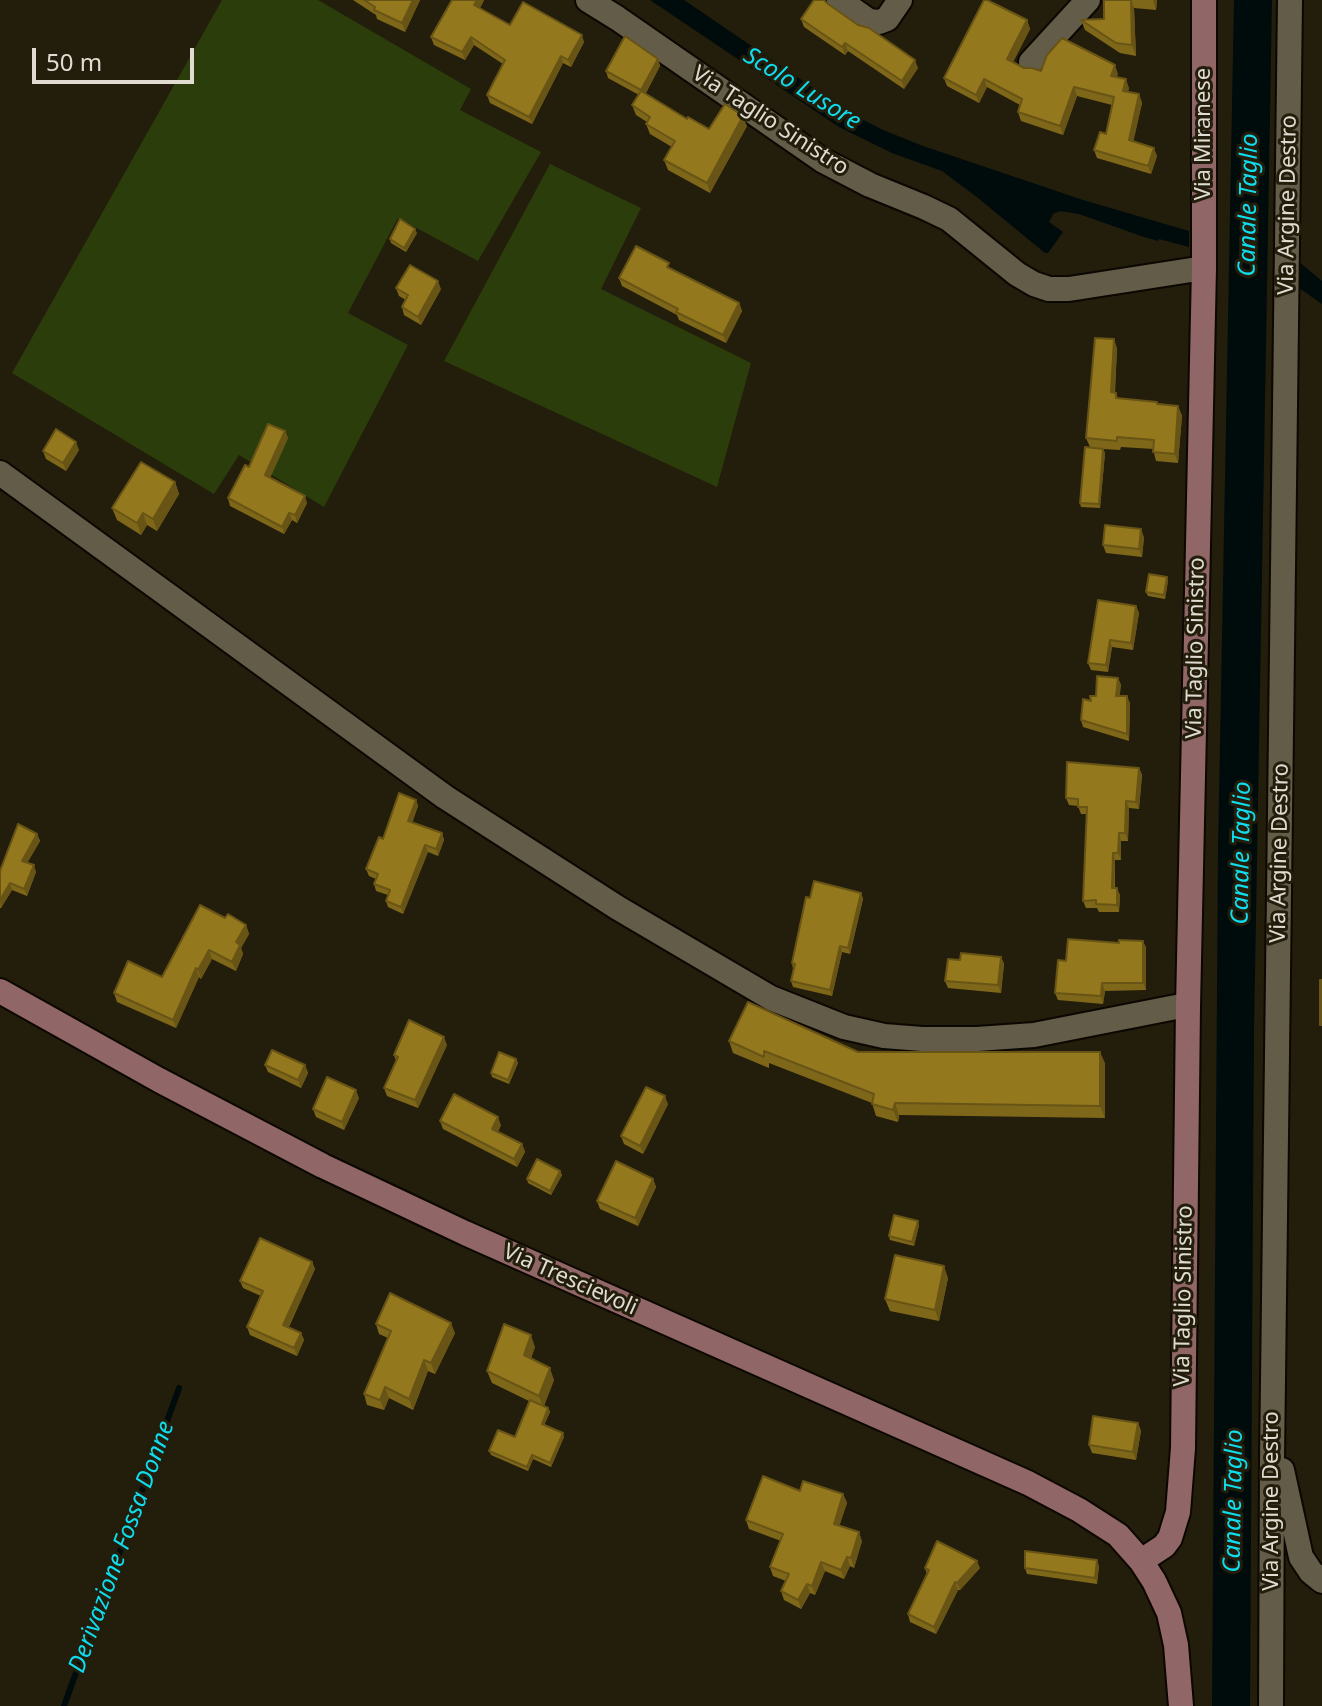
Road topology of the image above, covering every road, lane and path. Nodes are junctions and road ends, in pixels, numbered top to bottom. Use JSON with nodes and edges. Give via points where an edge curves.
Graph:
{"nodes":[{"id":1,"x":588,"y":0,"type":"edge"},
{"id":2,"x":839,"y":0,"type":"edge"},
{"id":3,"x":900,"y":0,"type":"edge"},
{"id":4,"x":1088,"y":0,"type":"edge"},
{"id":5,"x":1204,"y":0,"type":"edge"},
{"id":6,"x":1290,"y":0,"type":"edge"},
{"id":7,"x":1031,"y":62,"type":"dead end"},
{"id":8,"x":1204,"y":268,"type":"junction"},
{"id":9,"x":0,"y":473,"type":"edge"},
{"id":10,"x":0,"y":991,"type":"edge"},
{"id":11,"x":1188,"y":1006,"type":"junction"},
{"id":12,"x":1272,"y":1460,"type":"junction"},
{"id":13,"x":1141,"y":1561,"type":"junction"},
{"id":14,"x":1322,"y":1581,"type":"edge"},
{"id":15,"x":1181,"y":1706,"type":"edge"},
{"id":16,"x":1271,"y":1706,"type":"edge"}],
"edges":[{"from":1,"to":8,"type":"street","name":"Via Taglio Sinistro","via":[[822,160],[949,219],[1034,284],[1069,289]]},
{"from":2,"to":3,"type":"street","via":[[879,22]]},
{"from":4,"to":7,"type":"street"},
{"from":5,"to":8,"type":"main road","name":"Via Miranese"},
{"from":6,"to":12,"type":"street","name":"Via Argine Destro"},
{"from":8,"to":11,"type":"main road","name":"Via Taglio Sinistro"},
{"from":9,"to":11,"type":"street","via":[[445,797],[771,998],[844,1027],[922,1039],[1034,1035]]},
{"from":10,"to":13,"type":"main road","name":"Via Trescievoli","via":[[332,1170],[1028,1483],[1118,1535]]},
{"from":11,"to":13,"type":"main road","name":"Via Taglio Sinistro","via":[[1180,1490],[1170,1538]]},
{"from":12,"to":14,"type":"street","via":[[1282,1470],[1301,1557]]},
{"from":12,"to":16,"type":"street","name":"Via Argine Destro"},
{"from":13,"to":15,"type":"main road","via":[[1169,1613]]}]}
